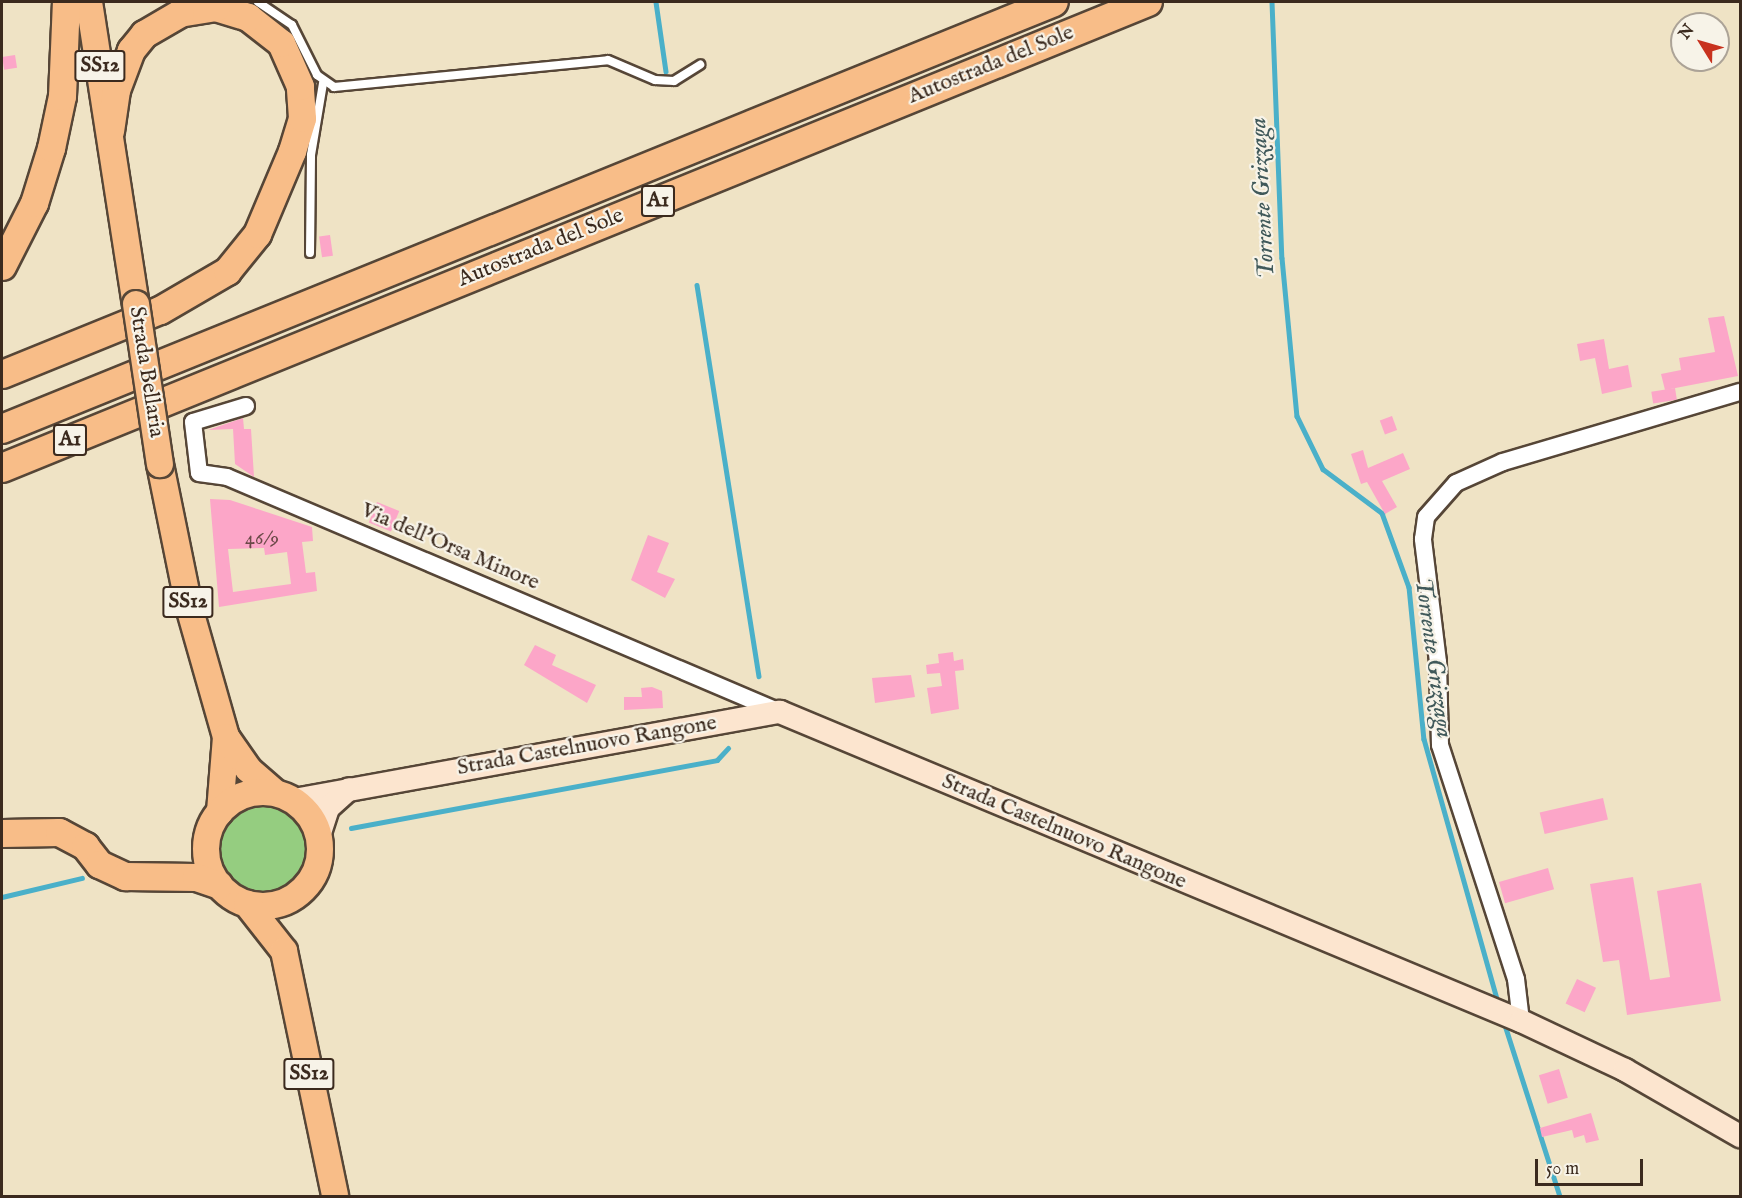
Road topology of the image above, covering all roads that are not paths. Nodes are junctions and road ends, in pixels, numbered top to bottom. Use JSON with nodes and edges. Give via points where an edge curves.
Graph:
{"nodes":[{"id":1,"x":66,"y":2,"type":"edge"},
{"id":2,"x":88,"y":2,"type":"edge"},
{"id":3,"x":258,"y":2,"type":"edge"},
{"id":4,"x":1054,"y":2,"type":"edge"},
{"id":5,"x":1148,"y":2,"type":"edge"},
{"id":6,"x":700,"y":65,"type":"dead end"},
{"id":7,"x":323,"y":83,"type":"junction"},
{"id":8,"x":110,"y":130,"type":"junction"},
{"id":9,"x":310,"y":253,"type":"dead end"},
{"id":10,"x":2,"y":266,"type":"edge"},
{"id":11,"x":2,"y":374,"type":"edge"},
{"id":12,"x":1740,"y":392,"type":"edge"},
{"id":13,"x":246,"y":406,"type":"dead end"},
{"id":14,"x":2,"y":429,"type":"edge"},
{"id":15,"x":2,"y":468,"type":"edge"},
{"id":16,"x":780,"y":712,"type":"junction"},
{"id":17,"x":226,"y":737,"type":"junction"},
{"id":18,"x":352,"y":787,"type":"junction"},
{"id":19,"x":285,"y":796,"type":"junction"},
{"id":20,"x":220,"y":812,"type":"junction"},
{"id":21,"x":2,"y":833,"type":"edge"},
{"id":22,"x":319,"y":836,"type":"junction"},
{"id":23,"x":219,"y":885,"type":"junction"},
{"id":24,"x":301,"y":892,"type":"junction"},
{"id":25,"x":247,"y":904,"type":"junction"},
{"id":26,"x":284,"y":951,"type":"junction"},
{"id":27,"x":1518,"y":1019,"type":"junction"},
{"id":28,"x":1740,"y":1136,"type":"edge"},
{"id":29,"x":335,"y":1197,"type":"edge"}],
"edges":[{"from":1,"to":10,"type":"highway","via":[[66,61],[51,148],[34,203]]},
{"from":2,"to":8,"type":"main road","name":"Strada Bellaria","number":"SS12"},
{"from":3,"to":7,"type":"lane","via":[[302,38]]},
{"from":4,"to":14,"type":"highway","name":"Autostrada del Sole","number":"A1"},
{"from":5,"to":15,"type":"highway","name":"Autostrada del Sole","number":"A1"},
{"from":6,"to":7,"type":"lane","via":[[674,81],[655,80],[608,60],[357,87]]},
{"from":7,"to":9,"type":"lane","via":[[311,155]]},
{"from":8,"to":11,"type":"highway","via":[[116,90],[131,50],[144,34],[180,13],[216,8],[249,17],[281,43],[298,76],[302,118],[292,151],[257,234],[227,271],[160,310]]},
{"from":8,"to":17,"type":"main road","name":"Strada Bellaria","number":"SS12","bridge":true,"via":[[160,464],[189,607]]},
{"from":12,"to":27,"type":"street","via":[[1503,462],[1456,483],[1426,517],[1423,539],[1438,662],[1440,745],[1516,979]]},
{"from":13,"to":16,"type":"street","name":"Via dell'Orsa Minore","via":[[193,422],[199,473],[227,477]]},
{"from":16,"to":18,"type":"main road","name":"Strada Castelnuovo Rangone"},
{"from":16,"to":27,"type":"main road","name":"Strada Castelnuovo Rangone"},
{"from":17,"to":19,"type":"main road","name":"Strada Bellaria","number":"SS12","via":[[248,768]]},
{"from":17,"to":20,"type":"main road","name":"Strada Bellaria","number":"SS12"},
{"from":18,"to":19,"type":"main road","name":"Strada Castelnuovo Rangone"},
{"from":18,"to":22,"type":"main road","via":[[335,798]]},
{"from":19,"to":20,"type":"main road","name":"Strada Bellaria","via":[[245,794]]},
{"from":19,"to":22,"type":"main road","name":"Strada Bellaria","via":[[310,816]]},
{"from":20,"to":23,"type":"main road","name":"Strada Bellaria","via":[[207,840],[208,864]]},
{"from":21,"to":23,"type":"highway","via":[[60,832],[85,846],[99,864],[138,879],[195,877]]},
{"from":22,"to":24,"type":"main road","via":[[319,861]]},
{"from":23,"to":25,"type":"main road"},
{"from":24,"to":25,"type":"main road","via":[[275,905]]},
{"from":24,"to":26,"type":"main road"},
{"from":25,"to":26,"type":"main road"},
{"from":26,"to":29,"type":"main road","number":"SS12"},
{"from":27,"to":28,"type":"main road","name":"Strada Castelnuovo Rangone","via":[[1625,1070]]}]}
